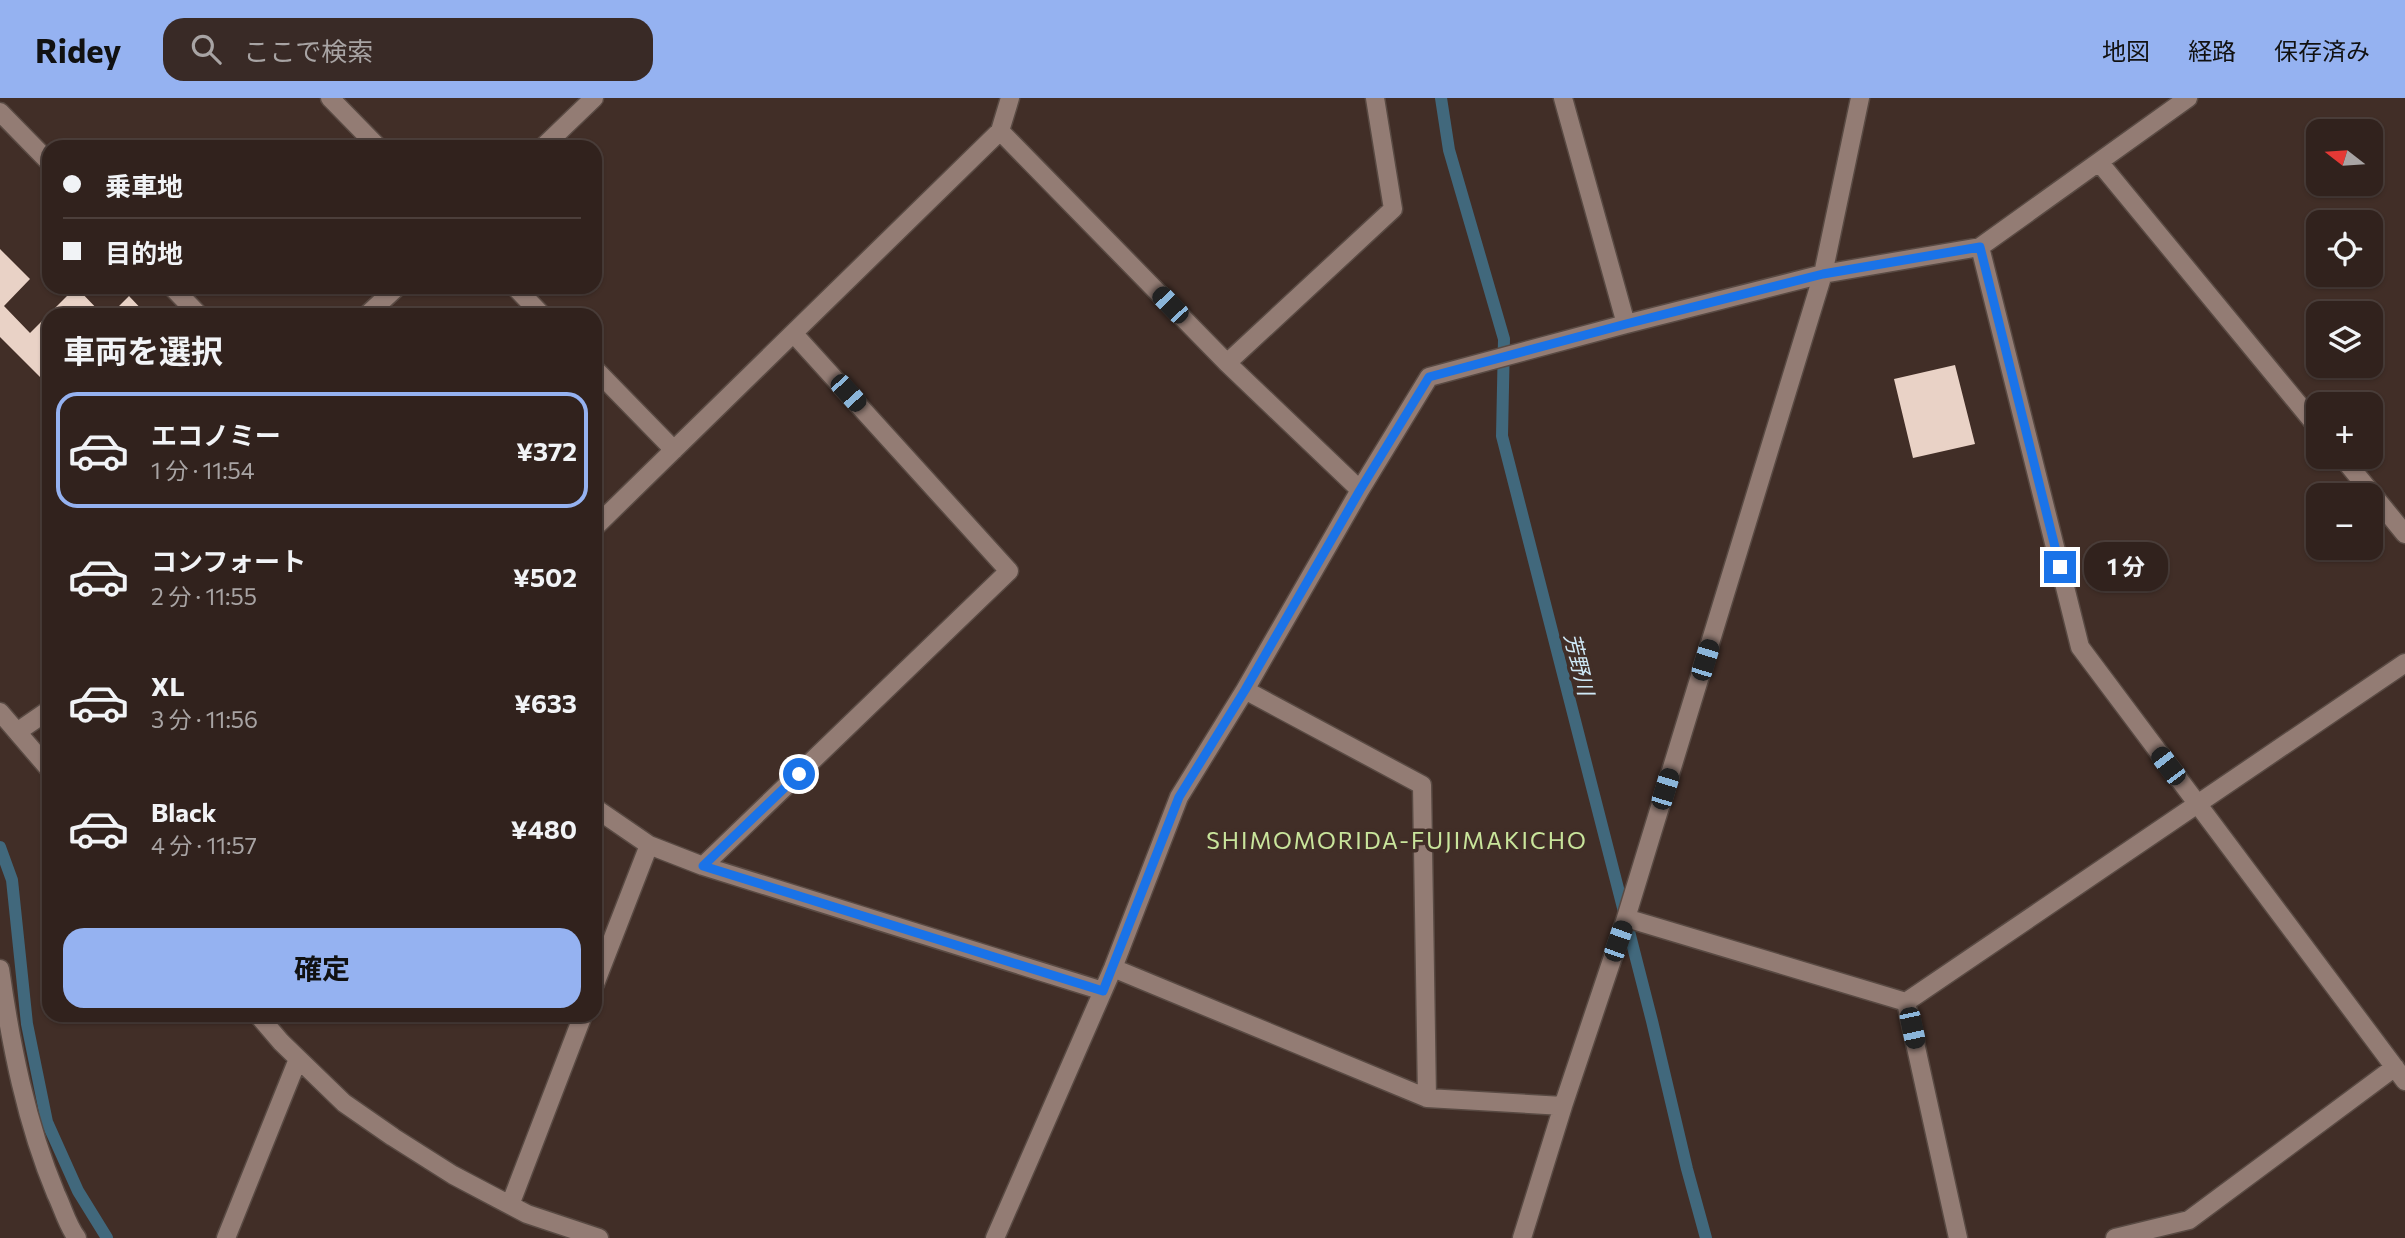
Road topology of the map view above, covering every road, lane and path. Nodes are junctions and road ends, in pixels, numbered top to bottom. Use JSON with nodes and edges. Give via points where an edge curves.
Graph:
{"nodes":[{"id":1,"x":330,"y":98,"type":"edge"},
{"id":2,"x":594,"y":98,"type":"edge"},
{"id":3,"x":1010,"y":98,"type":"edge"},
{"id":4,"x":1375,"y":98,"type":"edge"},
{"id":5,"x":1563,"y":98,"type":"edge"},
{"id":6,"x":1860,"y":98,"type":"edge"},
{"id":7,"x":2188,"y":98,"type":"edge"},
{"id":8,"x":0,"y":112,"type":"edge"},
{"id":9,"x":1000,"y":131,"type":"junction"},
{"id":10,"x":371,"y":140,"type":"edge"},
{"id":11,"x":550,"y":140,"type":"edge"},
{"id":12,"x":42,"y":155,"type":"edge"},
{"id":13,"x":2099,"y":163,"type":"junction"},
{"id":14,"x":1980,"y":247,"type":"junction"},
{"id":15,"x":1823,"y":274,"type":"junction"},
{"id":16,"x":179,"y":294,"type":"edge"},
{"id":17,"x":390,"y":294,"type":"edge"},
{"id":18,"x":522,"y":294,"type":"edge"},
{"id":19,"x":192,"y":308,"type":"edge"},
{"id":20,"x":374,"y":308,"type":"edge"},
{"id":21,"x":535,"y":308,"type":"edge"},
{"id":22,"x":1626,"y":324,"type":"junction"},
{"id":23,"x":794,"y":334,"type":"junction"},
{"id":24,"x":1227,"y":363,"type":"junction"},
{"id":25,"x":602,"y":376,"type":"edge"},
{"id":26,"x":2306,"y":413,"type":"edge"},
{"id":27,"x":674,"y":450,"type":"junction"},
{"id":28,"x":2352,"y":469,"type":"edge"},
{"id":29,"x":1360,"y":490,"type":"junction"},
{"id":30,"x":602,"y":520,"type":"edge"},
{"id":31,"x":2405,"y":534,"type":"edge"},
{"id":32,"x":2405,"y":663,"type":"edge"},
{"id":33,"x":1245,"y":690,"type":"junction"},
{"id":34,"x":0,"y":712,"type":"edge"},
{"id":35,"x":42,"y":715,"type":"edge"},
{"id":36,"x":17,"y":732,"type":"junction"},
{"id":37,"x":42,"y":761,"type":"edge"},
{"id":38,"x":2198,"y":805,"type":"junction"},
{"id":39,"x":602,"y":813,"type":"edge"},
{"id":40,"x":649,"y":845,"type":"junction"},
{"id":41,"x":703,"y":866,"type":"junction"},
{"id":42,"x":1626,"y":918,"type":"junction"},
{"id":43,"x":602,"y":966,"type":"edge"},
{"id":44,"x":1113,"y":968,"type":"junction"},
{"id":45,"x":0,"y":969,"type":"edge"},
{"id":46,"x":1103,"y":991,"type":"junction"},
{"id":47,"x":1906,"y":1002,"type":"junction"},
{"id":48,"x":264,"y":1022,"type":"edge"},
{"id":49,"x":580,"y":1022,"type":"edge"},
{"id":50,"x":298,"y":1059,"type":"junction"},
{"id":51,"x":2400,"y":1074,"type":"edge"},
{"id":52,"x":1427,"y":1098,"type":"junction"},
{"id":53,"x":1563,"y":1106,"type":"junction"},
{"id":54,"x":510,"y":1205,"type":"junction"},
{"id":55,"x":76,"y":1238,"type":"edge"},
{"id":56,"x":226,"y":1238,"type":"edge"},
{"id":57,"x":599,"y":1238,"type":"edge"},
{"id":58,"x":995,"y":1238,"type":"edge"},
{"id":59,"x":1522,"y":1238,"type":"edge"},
{"id":60,"x":1958,"y":1238,"type":"edge"},
{"id":61,"x":2115,"y":1238,"type":"edge"}],
"edges":[{"from":1,"to":10,"type":"street"},
{"from":2,"to":11,"type":"street"},
{"from":3,"to":9,"type":"street"},
{"from":4,"to":24,"type":"street","via":[[1393,209]]},
{"from":5,"to":22,"type":"street"},
{"from":6,"to":15,"type":"street"},
{"from":7,"to":13,"type":"street"},
{"from":8,"to":12,"type":"street"},
{"from":9,"to":23,"type":"street"},
{"from":9,"to":24,"type":"street"},
{"from":13,"to":14,"type":"street"},
{"from":13,"to":26,"type":"street"},
{"from":14,"to":15,"type":"street"},
{"from":14,"to":38,"type":"street","via":[[2080,647]]},
{"from":15,"to":22,"type":"street"},
{"from":15,"to":42,"type":"street"},
{"from":16,"to":19,"type":"street"},
{"from":17,"to":20,"type":"street"},
{"from":18,"to":21,"type":"street"},
{"from":22,"to":29,"type":"street","via":[[1429,377]]},
{"from":23,"to":27,"type":"street"},
{"from":23,"to":41,"type":"street","via":[[1010,571]]},
{"from":24,"to":29,"type":"street"},
{"from":25,"to":27,"type":"street"},
{"from":27,"to":30,"type":"street"},
{"from":28,"to":31,"type":"street"},
{"from":29,"to":33,"type":"street"},
{"from":32,"to":38,"type":"street"},
{"from":33,"to":44,"type":"street","via":[[1179,797]]},
{"from":33,"to":52,"type":"street","via":[[1422,785]]},
{"from":34,"to":36,"type":"street"},
{"from":35,"to":36,"type":"street"},
{"from":36,"to":37,"type":"street"},
{"from":38,"to":47,"type":"street"},
{"from":38,"to":51,"type":"street"},
{"from":39,"to":40,"type":"street"},
{"from":40,"to":41,"type":"street"},
{"from":40,"to":43,"type":"street"},
{"from":41,"to":46,"type":"street"},
{"from":42,"to":47,"type":"street"},
{"from":42,"to":53,"type":"street"},
{"from":44,"to":46,"type":"street"},
{"from":44,"to":52,"type":"street"},
{"from":45,"to":55,"type":"street","via":[[10,1040],[32,1129]]},
{"from":46,"to":58,"type":"street"},
{"from":47,"to":60,"type":"street"},
{"from":48,"to":50,"type":"street"},
{"from":49,"to":54,"type":"street"},
{"from":50,"to":54,"type":"street","via":[[344,1103],[383,1130]]},
{"from":50,"to":56,"type":"street"},
{"from":51,"to":61,"type":"street","via":[[2189,1220]]},
{"from":52,"to":53,"type":"street"},
{"from":53,"to":59,"type":"street"},
{"from":54,"to":57,"type":"street"}]}
